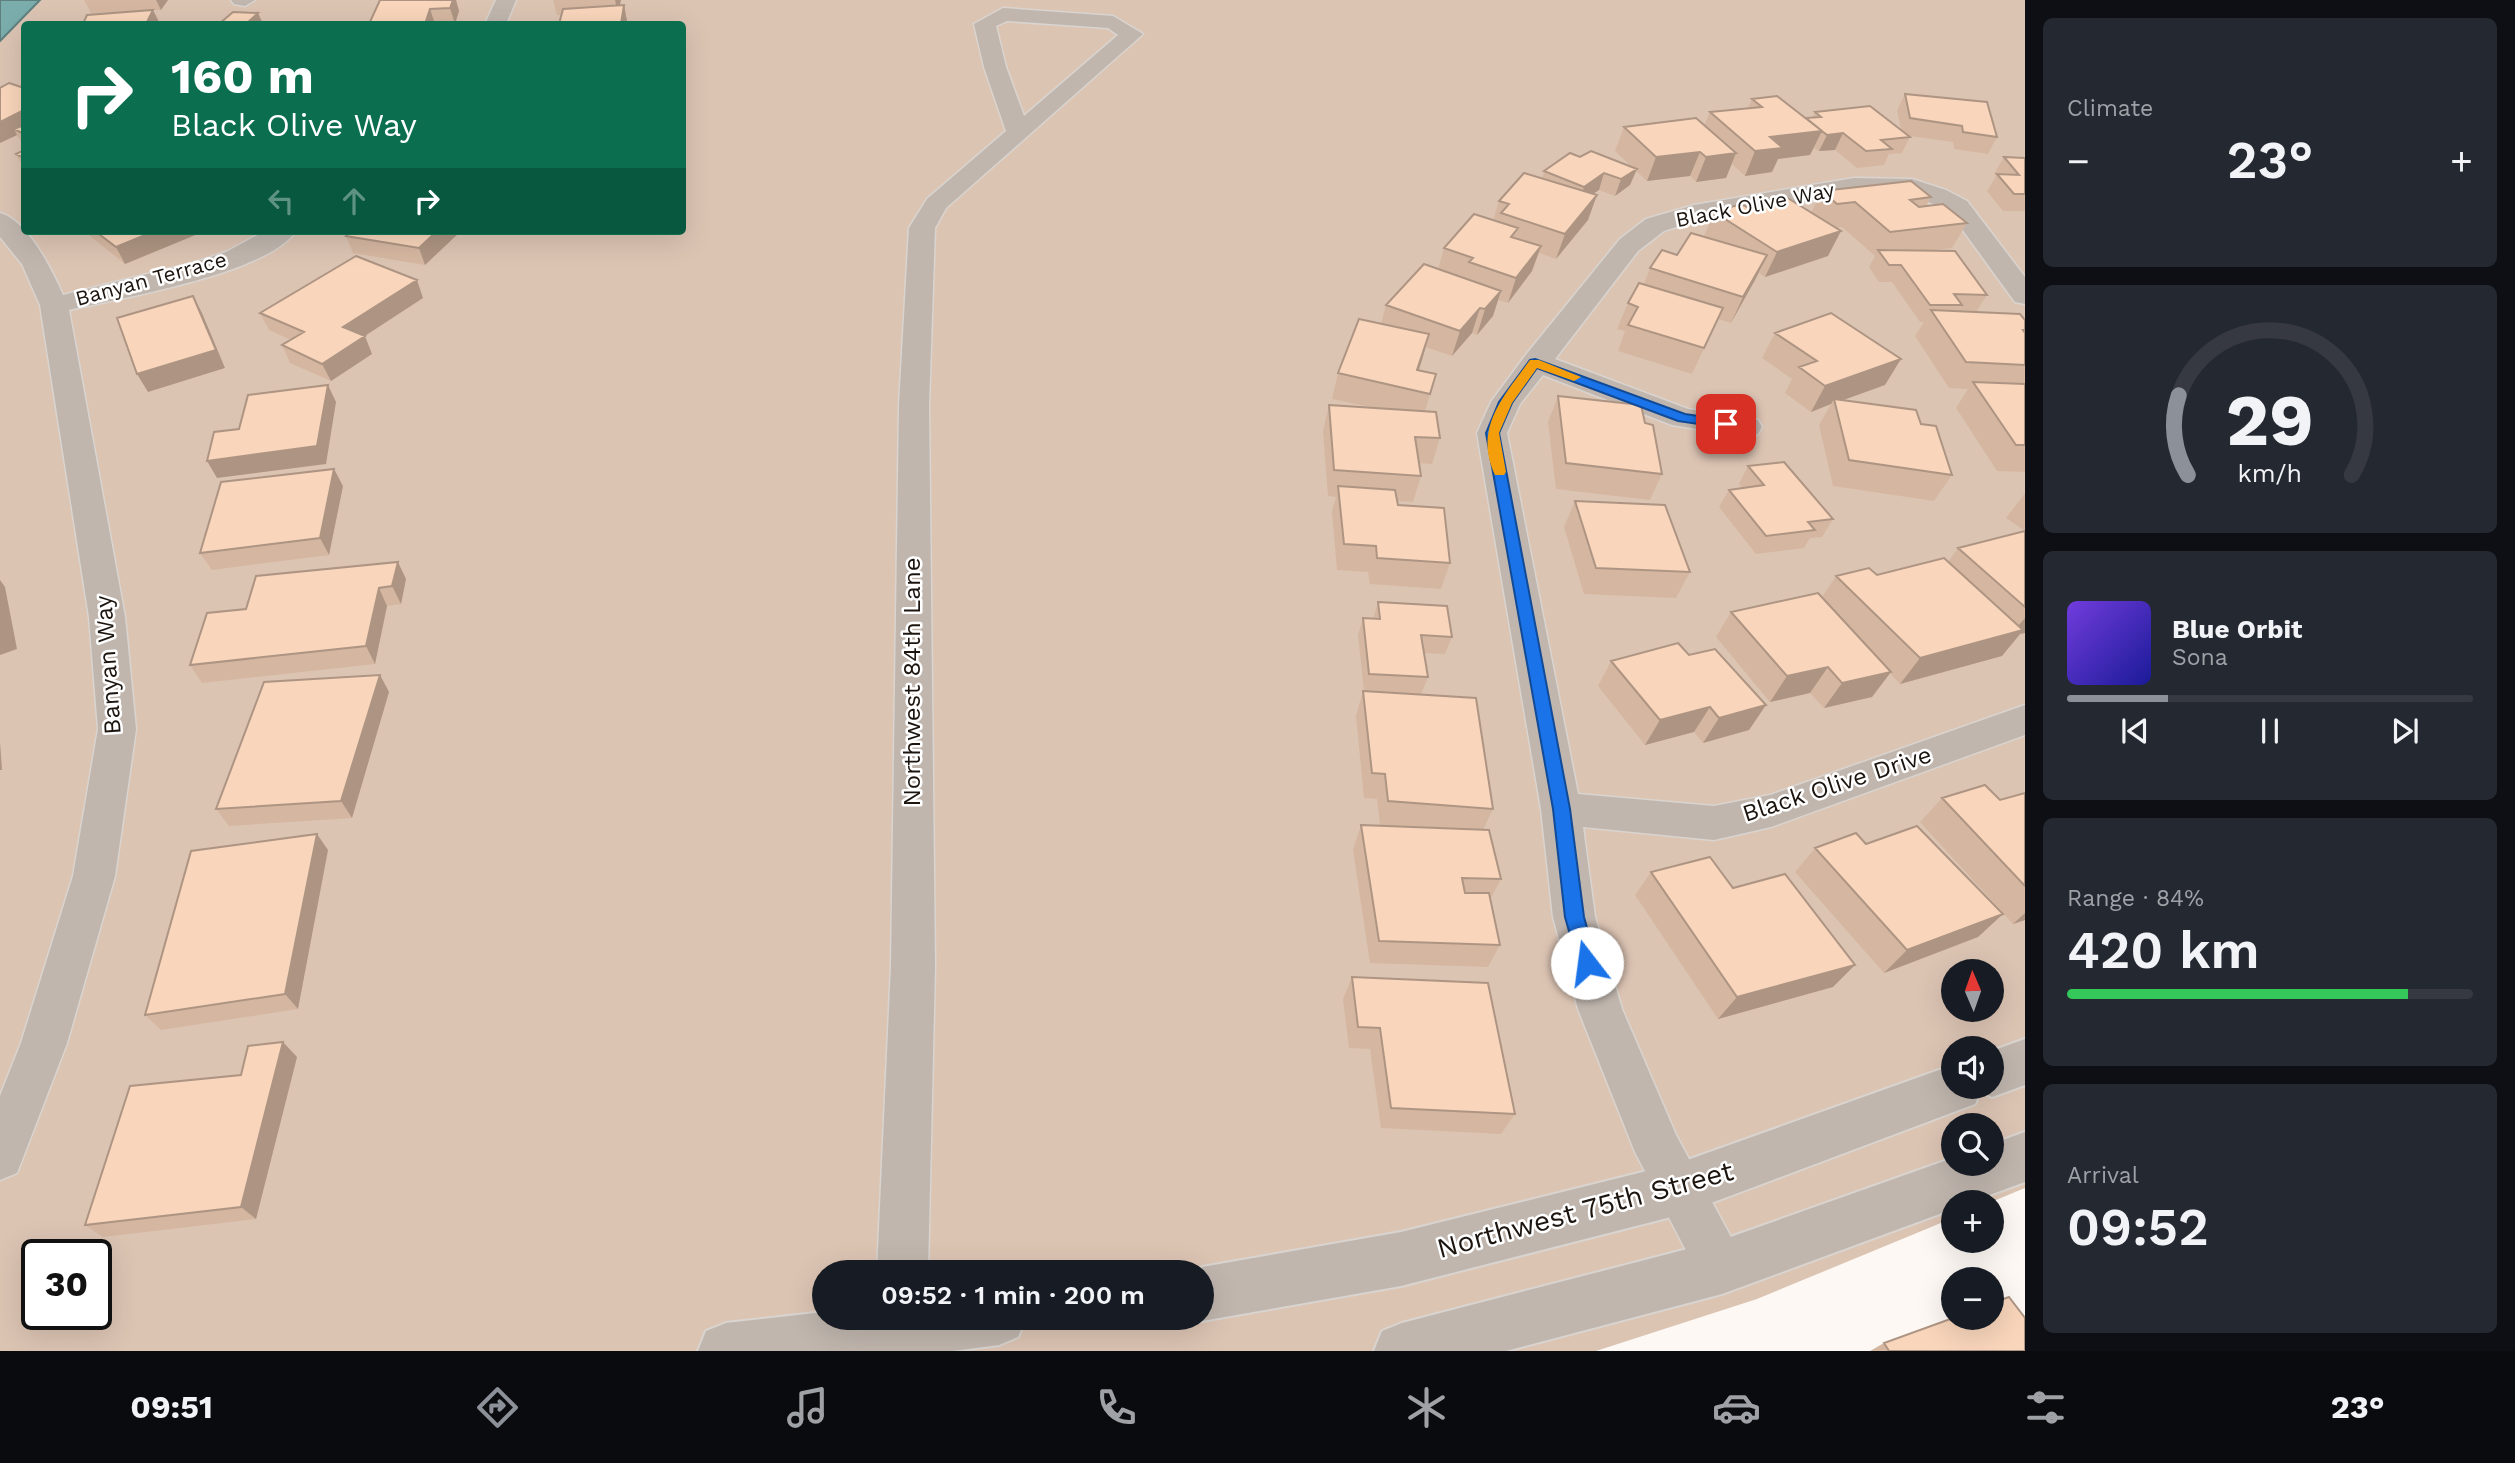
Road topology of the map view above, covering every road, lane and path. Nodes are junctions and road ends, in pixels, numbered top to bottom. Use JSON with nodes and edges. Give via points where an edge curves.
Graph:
{"nodes":[{"id":1,"x":506,"y":0,"type":"edge"},
{"id":2,"x":497,"y":21,"type":"edge"},
{"id":3,"x":1018,"y":132,"type":"junction"},
{"id":4,"x":0,"y":221,"type":"edge"},
{"id":5,"x":275,"y":235,"type":"edge"},
{"id":6,"x":2025,"y":296,"type":"edge"},
{"id":7,"x":54,"y":304,"type":"junction"},
{"id":8,"x":1535,"y":362,"type":"junction"},
{"id":9,"x":1747,"y":427,"type":"dead end"},
{"id":10,"x":2025,"y":720,"type":"edge"},
{"id":11,"x":1561,"y":809,"type":"junction"},
{"id":12,"x":2025,"y":1062,"type":"edge"},
{"id":13,"x":2004,"y":1070,"type":"edge"},
{"id":14,"x":1941,"y":1093,"type":"edge"},
{"id":15,"x":0,"y":1156,"type":"edge"},
{"id":16,"x":2025,"y":1157,"type":"edge"},
{"id":17,"x":1679,"y":1189,"type":"junction"},
{"id":18,"x":902,"y":1260,"type":"edge"},
{"id":19,"x":1722,"y":1267,"type":"junction"},
{"id":20,"x":1214,"y":1292,"type":"edge"},
{"id":21,"x":921,"y":1330,"type":"edge"},
{"id":22,"x":901,"y":1333,"type":"edge"},
{"id":23,"x":726,"y":1351,"type":"edge"},
{"id":24,"x":1402,"y":1351,"type":"edge"}],
"edges":[{"from":1,"to":2,"type":"street"},
{"from":3,"to":3,"type":"street","name":"Northwest 84th Lane","via":[[985,24],[1003,14],[1113,22],[1132,34]]},
{"from":3,"to":18,"type":"street","name":"Northwest 84th Lane","via":[[936,204],[922,228],[914,405],[913,966]]},
{"from":4,"to":7,"type":"street","name":"Banyan Way","via":[[36,262]]},
{"from":5,"to":7,"type":"street","name":"Banyan Terrace","via":[[230,258],[175,277]]},
{"from":6,"to":8,"type":"street","name":"Black Olive Way","via":[[1958,206],[1912,187],[1854,186],[1694,213],[1655,225],[1629,245]]},
{"from":7,"to":15,"type":"street","name":"Banyan Way","via":[[107,617],[117,729],[94,876],[44,1043]]},
{"from":8,"to":9,"type":"street","via":[[1683,418]]},
{"from":8,"to":11,"type":"street","name":"Black Olive Way","via":[[1506,402],[1492,433]]},
{"from":10,"to":11,"type":"street","name":"Black Olive Drive","via":[[1771,811],[1714,823]]},
{"from":11,"to":17,"type":"street","name":"Black Olive Way","via":[[1574,917],[1600,1009]]},
{"from":12,"to":13,"type":"street"},
{"from":14,"to":17,"type":"street","name":"Northwest 75th Street"},
{"from":16,"to":19,"type":"street"},
{"from":17,"to":19,"type":"street","name":"Black Olive Way"},
{"from":17,"to":20,"type":"street","name":"Northwest 75th Street","via":[[1401,1259]]},
{"from":19,"to":24,"type":"street"},
{"from":21,"to":22,"type":"street"},
{"from":22,"to":23,"type":"street"}]}
